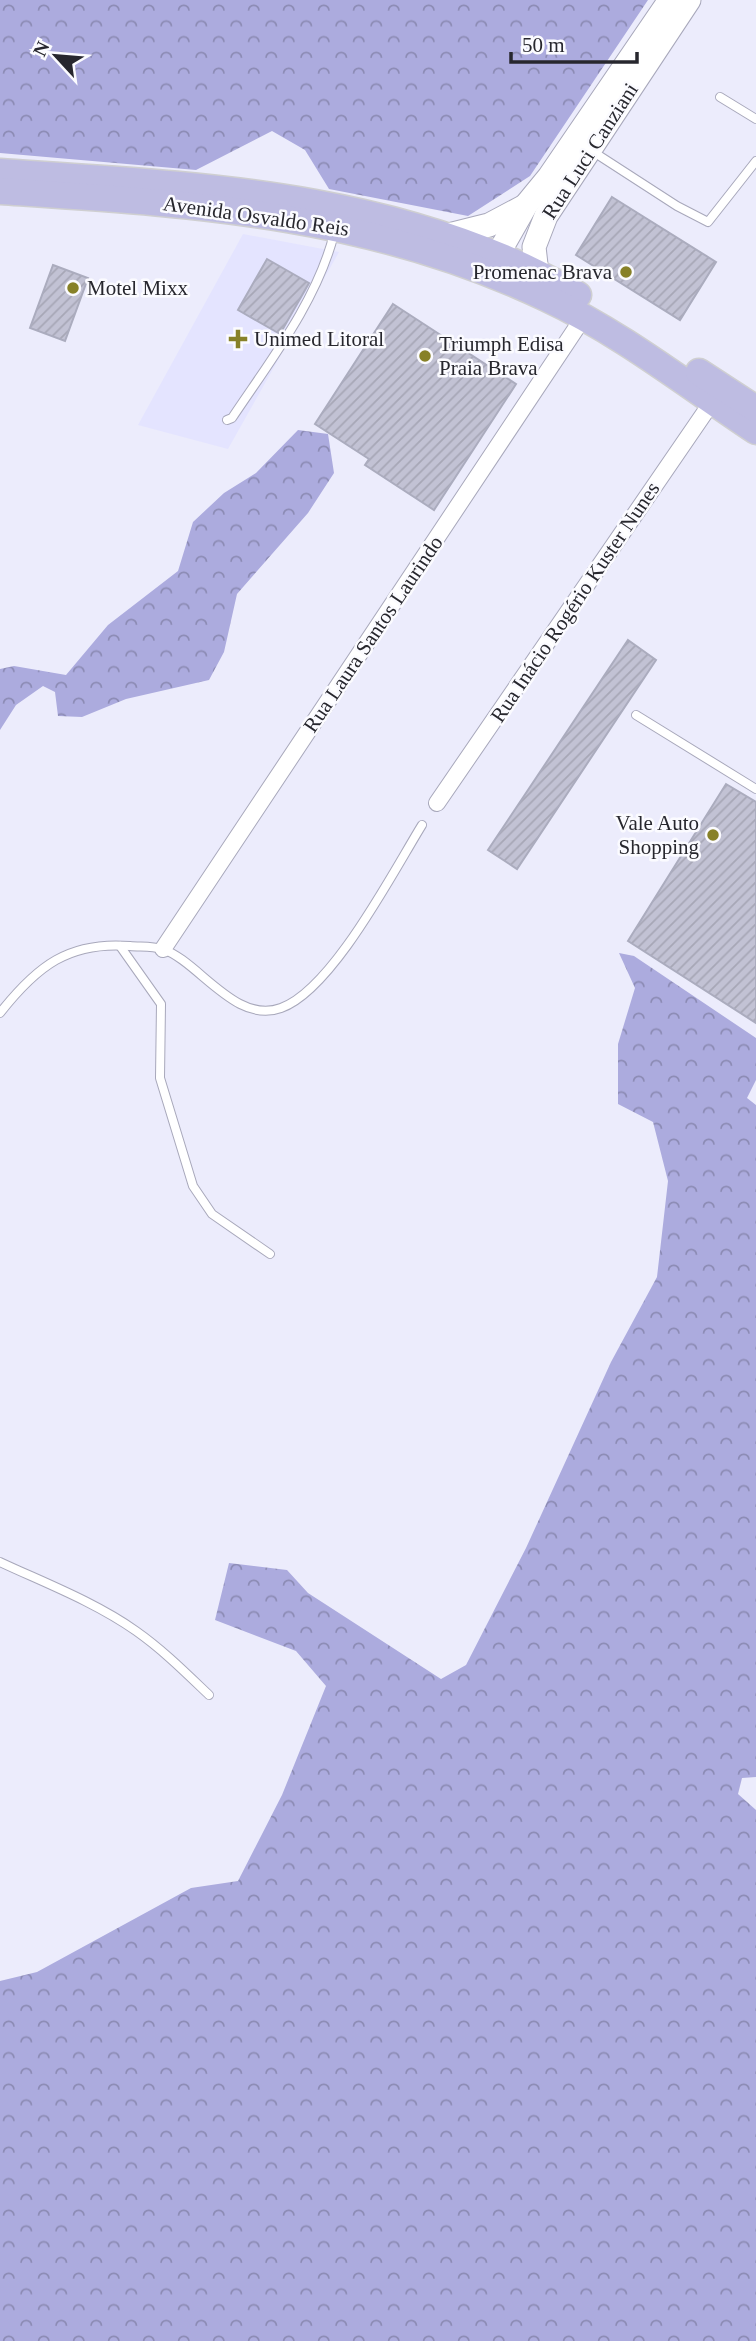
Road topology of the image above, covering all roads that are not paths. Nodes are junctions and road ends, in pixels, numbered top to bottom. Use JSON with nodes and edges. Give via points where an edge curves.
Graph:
{"nodes":[{"id":1,"x":670,"y":0,"type":"edge"},
{"id":2,"x":689,"y":0,"type":"edge"},
{"id":3,"x":720,"y":97,"type":"dead end"},
{"id":4,"x":756,"y":119,"type":"edge"},
{"id":5,"x":589,"y":149,"type":"junction"},
{"id":6,"x":756,"y":161,"type":"edge"},
{"id":7,"x":0,"y":172,"type":"edge"},
{"id":8,"x":0,"y":191,"type":"edge"},
{"id":9,"x":526,"y":205,"type":"junction"},
{"id":10,"x":336,"y":226,"type":"junction"},
{"id":11,"x":445,"y":236,"type":"junction"},
{"id":12,"x":498,"y":267,"type":"junction"},
{"id":13,"x":537,"y":273,"type":"junction"},
{"id":14,"x":583,"y":318,"type":"junction"},
{"id":15,"x":712,"y":402,"type":"junction"},
{"id":16,"x":756,"y":409,"type":"edge"},
{"id":17,"x":227,"y":420,"type":"dead end"},
{"id":18,"x":756,"y":431,"type":"edge"},
{"id":19,"x":636,"y":715,"type":"dead end"},
{"id":20,"x":756,"y":789,"type":"edge"},
{"id":21,"x":438,"y":803,"type":"dead end"},
{"id":22,"x":422,"y":825,"type":"dead end"},
{"id":23,"x":120,"y":946,"type":"junction"},
{"id":24,"x":163,"y":949,"type":"junction"},
{"id":25,"x":0,"y":1013,"type":"edge"},
{"id":26,"x":270,"y":1254,"type":"dead end"},
{"id":27,"x":0,"y":1562,"type":"edge"},
{"id":28,"x":209,"y":1695,"type":"dead end"}],
"edges":[{"from":1,"to":9,"type":"main road","name":"Rua Luci Canziani"},
{"from":2,"to":5,"type":"main road","name":"Rua Luci Canziani"},
{"from":3,"to":4,"type":"lane"},
{"from":5,"to":6,"type":"lane","via":[[708,222]]},
{"from":5,"to":13,"type":"main road","name":"Rua Luci Canziani","via":[[539,230],[534,247]]},
{"from":7,"to":11,"type":"main road","name":"Avenida Osvaldo Reis","via":[[269,194],[372,214]]},
{"from":8,"to":10,"type":"main road","name":"Avenida Osvaldo Reis","via":[[216,207]]},
{"from":9,"to":11,"type":"main road","name":"Rua Luci Canziani","via":[[489,225]]},
{"from":9,"to":12,"type":"main road","name":"Rua Luci Canziani"},
{"from":10,"to":12,"type":"main road","name":"Avenida Osvaldo Reis"},
{"from":10,"to":17,"type":"lane","via":[[321,271],[283,342]]},
{"from":11,"to":12,"type":"main road","name":"Avenida Osvaldo Reis"},
{"from":12,"to":13,"type":"main road","name":"Avenida Osvaldo Reis"},
{"from":12,"to":14,"type":"main road","name":"Avenida Osvaldo Reis"},
{"from":13,"to":16,"type":"main road","name":"Avenida Osvaldo Reis","via":[[607,312]]},
{"from":14,"to":15,"type":"main road","name":"Avenida Osvaldo Reis"},
{"from":14,"to":24,"type":"street","name":"Rua Laura Santos Laurindo"},
{"from":15,"to":18,"type":"main road","name":"Avenida Osvaldo Reis"},
{"from":15,"to":21,"type":"street","name":"Rua Inácio Rogério Kuster Nunes"},
{"from":19,"to":20,"type":"lane"},
{"from":22,"to":24,"type":"lane","via":[[355,931],[317,984],[298,1000],[262,1011],[243,1006]]},
{"from":23,"to":24,"type":"lane"},
{"from":23,"to":25,"type":"lane","via":[[90,945],[64,955],[37,973]]},
{"from":23,"to":26,"type":"lane","via":[[161,1004],[160,1078],[194,1186],[212,1214]]},
{"from":27,"to":28,"type":"lane","via":[[134,1629]]}]}
